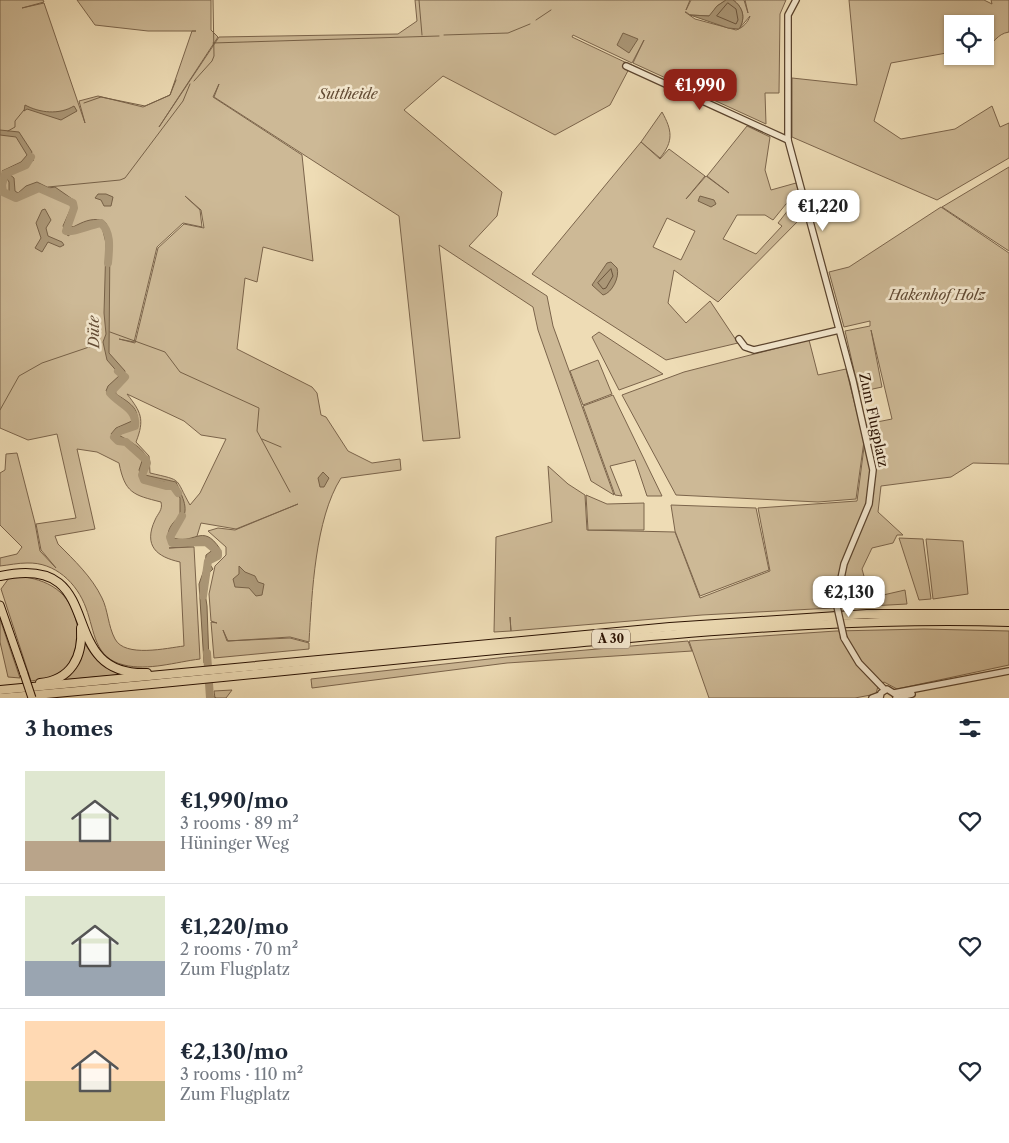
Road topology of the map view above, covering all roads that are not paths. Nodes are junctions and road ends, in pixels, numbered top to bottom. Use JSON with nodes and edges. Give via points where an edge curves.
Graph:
{"nodes":[{"id":1,"x":796,"y":0,"type":"edge"},
{"id":2,"x":626,"y":66,"type":"dead end"},
{"id":3,"x":788,"y":140,"type":"junction"},
{"id":4,"x":804,"y":200,"type":"junction"},
{"id":5,"x":793,"y":204,"type":"dead end"},
{"id":6,"x":839,"y":330,"type":"junction"},
{"id":7,"x":739,"y":339,"type":"dead end"},
{"id":8,"x":1,"y":578,"type":"edge"},
{"id":9,"x":0,"y":605,"type":"edge"},
{"id":10,"x":1009,"y":614,"type":"edge"},
{"id":11,"x":80,"y":616,"type":"junction"},
{"id":12,"x":1009,"y":622,"type":"edge"},
{"id":13,"x":1009,"y":671,"type":"edge"},
{"id":14,"x":214,"y":674,"type":"junction"},
{"id":15,"x":169,"y":675,"type":"junction"},
{"id":16,"x":202,"y":676,"type":"junction"},
{"id":17,"x":0,"y":689,"type":"edge"},
{"id":18,"x":68,"y":692,"type":"junction"},
{"id":19,"x":882,"y":694,"type":"edge"},
{"id":20,"x":896,"y":696,"type":"edge"},
{"id":21,"x":0,"y":698,"type":"edge"},
{"id":22,"x":32,"y":698,"type":"edge"},
{"id":23,"x":45,"y":698,"type":"edge"},
{"id":24,"x":872,"y":698,"type":"edge"}],
"edges":[{"from":1,"to":3,"type":"street","name":"Zum Flugplatz","via":[[788,15]]},
{"from":2,"to":3,"type":"street"},
{"from":3,"to":4,"type":"street","name":"Zum Flugplatz"},
{"from":4,"to":5,"type":"street"},
{"from":4,"to":6,"type":"street","name":"Zum Flugplatz"},
{"from":6,"to":7,"type":"street","via":[[754,350],[744,348]]},
{"from":6,"to":19,"type":"street","name":"Zum Flugplatz","bridge":true,"via":[[866,437],[873,479],[865,517],[844,564],[836,602],[844,638]]},
{"from":8,"to":11,"type":"highway","via":[[26,572],[48,577],[68,592]]},
{"from":9,"to":22,"type":"main road","bridge":true},
{"from":10,"to":14,"type":"highway","number":"A 30","via":[[867,614],[670,626],[420,649]]},
{"from":11,"to":15,"type":"highway","via":[[89,644],[107,664],[128,672]]},
{"from":11,"to":17,"type":"highway","via":[[80,652],[69,672],[45,682]]},
{"from":12,"to":14,"type":"highway","number":"A 30","via":[[847,623],[725,630]]},
{"from":13,"to":20,"type":"street"},
{"from":14,"to":16,"type":"highway","number":"A 30"},
{"from":15,"to":16,"type":"highway","number":"A 30"},
{"from":15,"to":17,"type":"highway","number":"A 30"},
{"from":16,"to":18,"type":"highway","number":"A 30"},
{"from":18,"to":21,"type":"highway","number":"A 30"},
{"from":18,"to":23,"type":"highway","via":[[65,696]]},
{"from":19,"to":20,"type":"street","via":[[890,690]]},
{"from":19,"to":24,"type":"street"}]}
